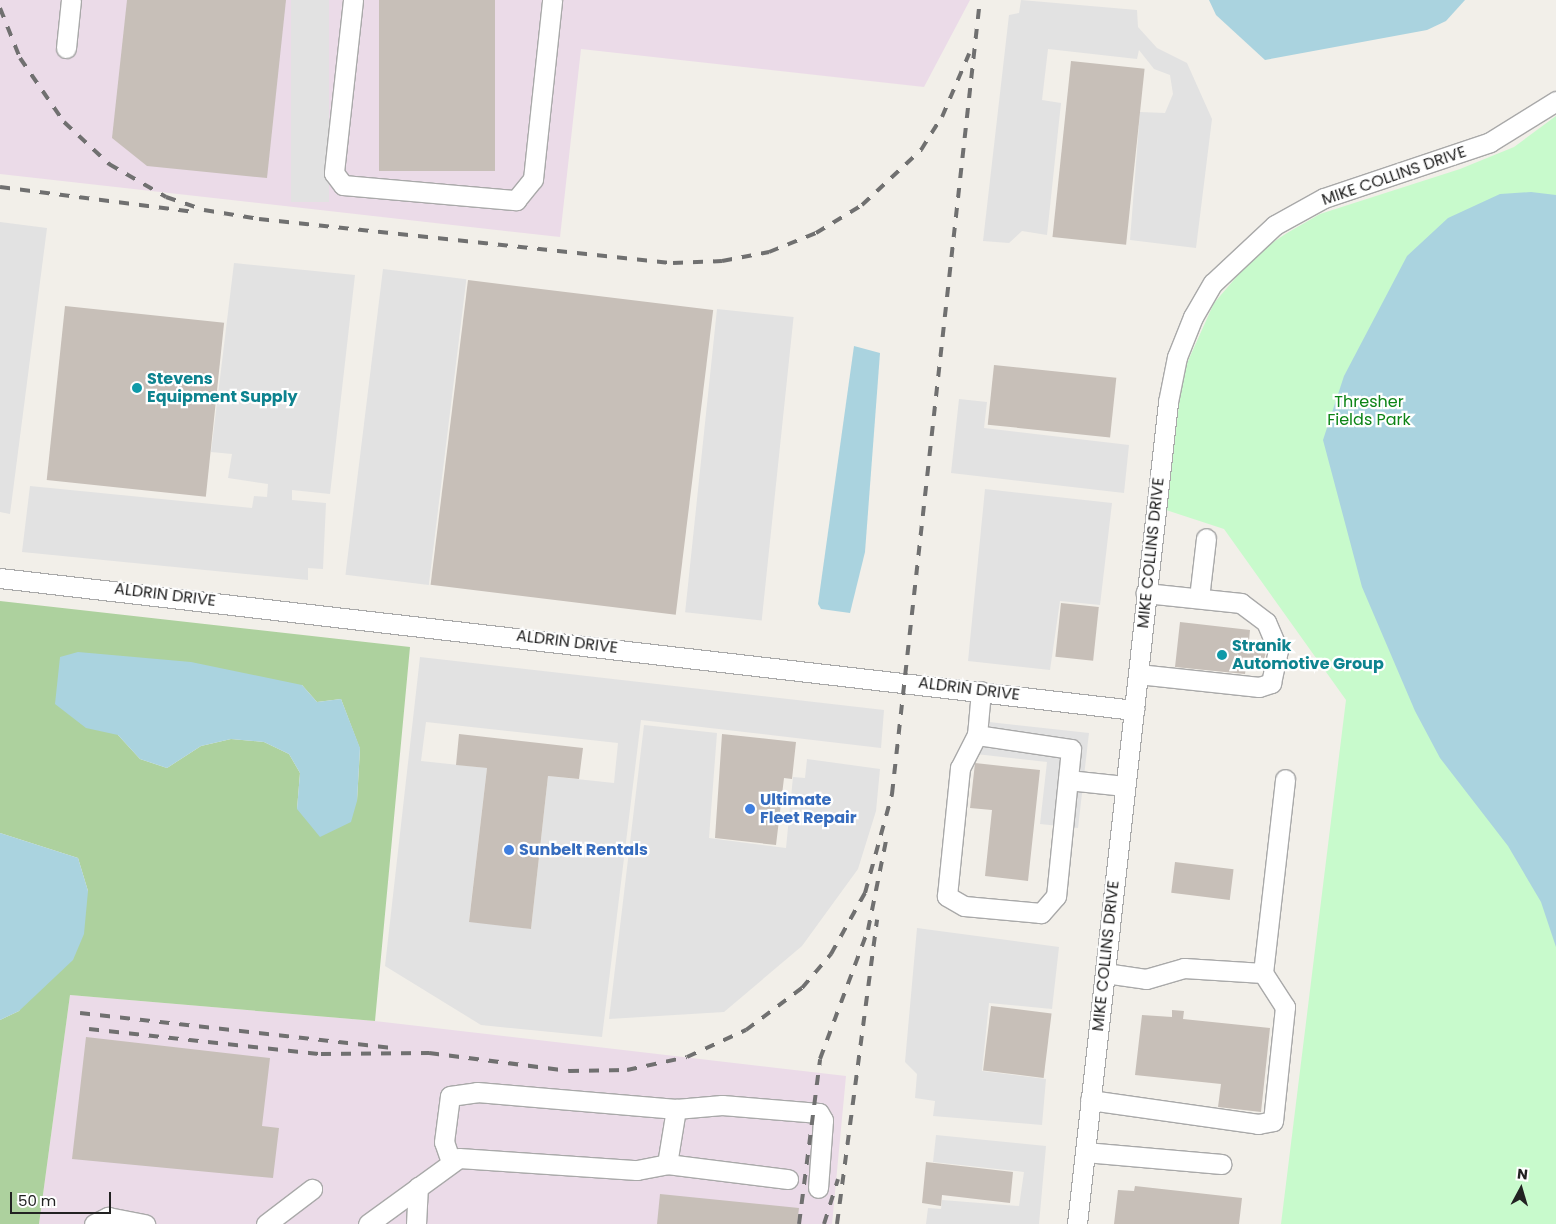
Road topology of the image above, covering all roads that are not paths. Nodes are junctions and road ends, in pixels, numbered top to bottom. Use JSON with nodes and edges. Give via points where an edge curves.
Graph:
{"nodes":[{"id":1,"x":71,"y":0,"type":"edge"},
{"id":2,"x":353,"y":0,"type":"edge"},
{"id":3,"x":552,"y":0,"type":"edge"},
{"id":4,"x":66,"y":48,"type":"dead end"},
{"id":5,"x":1556,"y":101,"type":"edge"},
{"id":6,"x":1206,"y":538,"type":"dead end"},
{"id":7,"x":0,"y":578,"type":"edge"},
{"id":8,"x":1146,"y":593,"type":"junction"},
{"id":9,"x":1199,"y":598,"type":"junction"},
{"id":10,"x":1138,"y":674,"type":"junction"},
{"id":11,"x":982,"y":691,"type":"junction"},
{"id":12,"x":1134,"y":710,"type":"junction"},
{"id":13,"x":977,"y":735,"type":"junction"},
{"id":14,"x":1285,"y":779,"type":"dead end"},
{"id":15,"x":1068,"y":780,"type":"junction"},
{"id":16,"x":1125,"y":786,"type":"junction"},
{"id":17,"x":1104,"y":974,"type":"junction"},
{"id":18,"x":1263,"y":974,"type":"junction"},
{"id":19,"x":1090,"y":1100,"type":"junction"},
{"id":20,"x":676,"y":1108,"type":"junction"},
{"id":21,"x":1085,"y":1152,"type":"junction"},
{"id":22,"x":451,"y":1162,"type":"junction"},
{"id":23,"x":667,"y":1164,"type":"junction"},
{"id":24,"x":1222,"y":1164,"type":"dead end"},
{"id":25,"x":788,"y":1180,"type":"dead end"},
{"id":26,"x":418,"y":1187,"type":"junction"},
{"id":27,"x":818,"y":1188,"type":"dead end"},
{"id":28,"x":312,"y":1190,"type":"dead end"},
{"id":29,"x":94,"y":1224,"type":"edge"},
{"id":30,"x":145,"y":1224,"type":"edge"},
{"id":31,"x":266,"y":1224,"type":"edge"},
{"id":32,"x":368,"y":1224,"type":"edge"},
{"id":33,"x":416,"y":1224,"type":"edge"},
{"id":34,"x":1077,"y":1224,"type":"edge"}],
"edges":[{"from":1,"to":4,"type":"street"},
{"from":2,"to":3,"type":"street","via":[[334,173],[343,185],[516,200],[533,179]]},
{"from":5,"to":8,"type":"street","name":"MIKE COLLINS DRIVE","via":[[1490,142],[1308,207],[1268,230],[1213,283],[1177,357]]},
{"from":6,"to":9,"type":"street"},
{"from":7,"to":11,"type":"street","name":"ALDRIN DRIVE"},
{"from":8,"to":9,"type":"street"},
{"from":8,"to":10,"type":"street","name":"MIKE COLLINS DRIVE"},
{"from":9,"to":10,"type":"street","via":[[1241,603],[1256,610],[1278,650],[1271,683],[1259,688]]},
{"from":10,"to":12,"type":"street","name":"MIKE COLLINS DRIVE"},
{"from":11,"to":12,"type":"street","name":"ALDRIN DRIVE"},
{"from":11,"to":13,"type":"street"},
{"from":12,"to":16,"type":"street","name":"MIKE COLLINS DRIVE"},
{"from":13,"to":15,"type":"street","via":[[1069,746]]},
{"from":13,"to":15,"type":"street","via":[[960,768],[947,896],[954,903],[1041,913],[1050,904],[1056,896]]},
{"from":14,"to":18,"type":"street"},
{"from":15,"to":16,"type":"street"},
{"from":16,"to":17,"type":"street","name":"MIKE COLLINS DRIVE"},
{"from":17,"to":18,"type":"street","via":[[1146,979],[1184,968]]},
{"from":17,"to":19,"type":"street","name":"MIKE COLLINS DRIVE"},
{"from":18,"to":19,"type":"street","via":[[1285,1007],[1273,1122],[1258,1124]]},
{"from":19,"to":21,"type":"street","name":"MIKE COLLINS DRIVE"},
{"from":20,"to":22,"type":"street","via":[[477,1092],[450,1096],[444,1142]]},
{"from":20,"to":23,"type":"street"},
{"from":20,"to":27,"type":"street","via":[[722,1106],[818,1113],[823,1120]]},
{"from":21,"to":24,"type":"street"},
{"from":21,"to":34,"type":"street","name":"MIKE COLLINS DRIVE"},
{"from":22,"to":23,"type":"street","via":[[474,1157],[637,1170]]},
{"from":22,"to":26,"type":"street"},
{"from":23,"to":25,"type":"street"},
{"from":26,"to":32,"type":"street"},
{"from":26,"to":33,"type":"street"},
{"from":28,"to":31,"type":"street"},
{"from":29,"to":30,"type":"street","via":[[108,1217]]}]}
